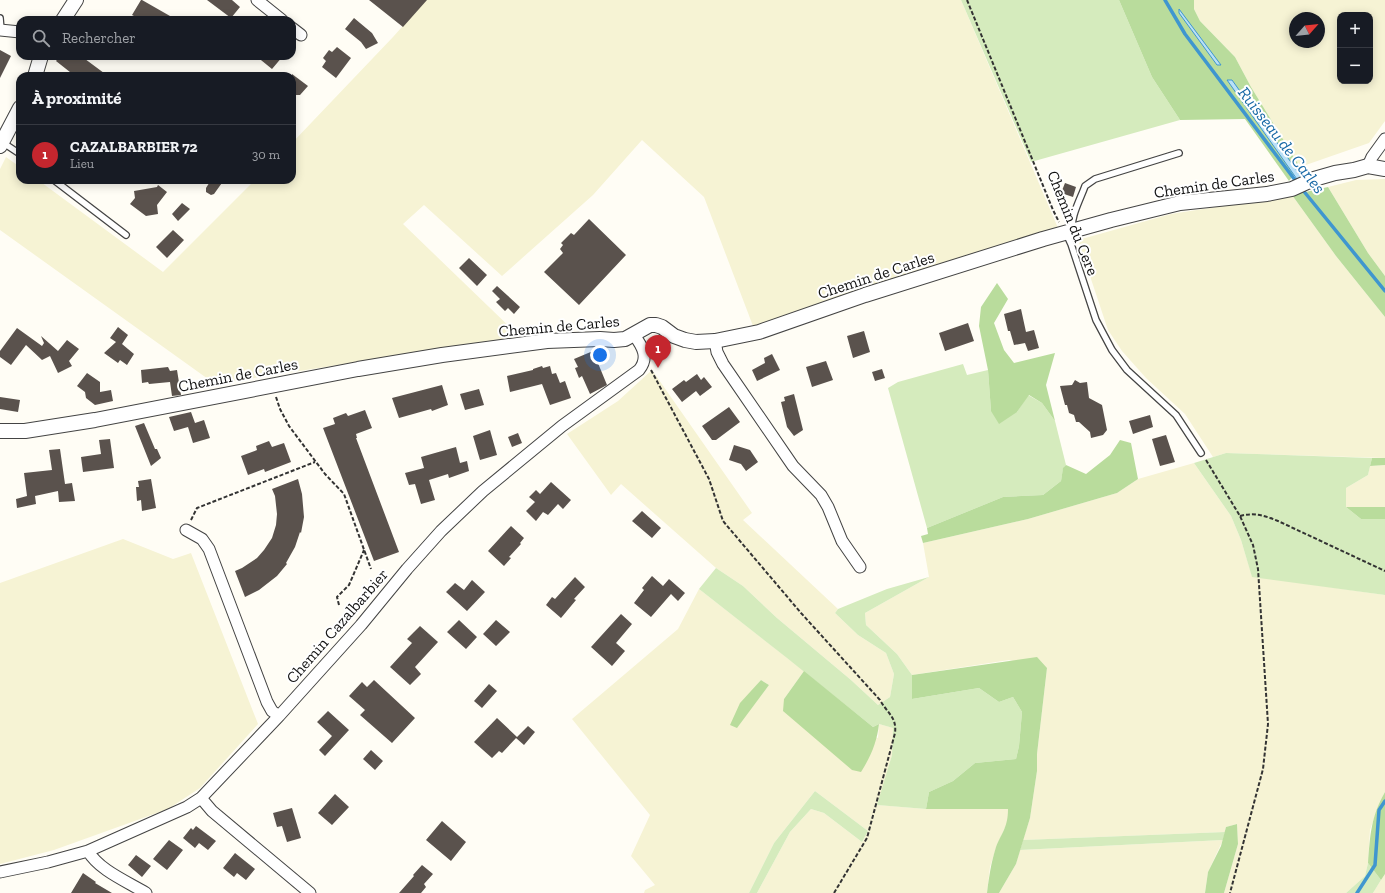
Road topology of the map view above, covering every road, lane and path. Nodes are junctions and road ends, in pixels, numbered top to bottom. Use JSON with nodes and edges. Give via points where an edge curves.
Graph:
{"nodes":[{"id":1,"x":76,"y":0,"type":"edge"},
{"id":2,"x":257,"y":0,"type":"edge"},
{"id":3,"x":967,"y":0,"type":"edge"},
{"id":4,"x":66,"y":16,"type":"edge"},
{"id":5,"x":277,"y":16,"type":"edge"},
{"id":6,"x":0,"y":18,"type":"edge"},
{"id":7,"x":1,"y":30,"type":"edge"},
{"id":8,"x":16,"y":32,"type":"edge"},
{"id":9,"x":40,"y":60,"type":"edge"},
{"id":10,"x":36,"y":72,"type":"edge"},
{"id":11,"x":16,"y":116,"type":"edge"},
{"id":12,"x":1385,"y":139,"type":"edge"},
{"id":13,"x":1,"y":144,"type":"edge"},
{"id":14,"x":16,"y":152,"type":"edge"},
{"id":15,"x":1179,"y":153,"type":"dead end"},
{"id":16,"x":1368,"y":166,"type":"junction"},
{"id":17,"x":1385,"y":169,"type":"edge"},
{"id":18,"x":59,"y":184,"type":"edge"},
{"id":19,"x":1069,"y":232,"type":"junction"},
{"id":20,"x":126,"y":235,"type":"dead end"},
{"id":21,"x":634,"y":335,"type":"junction"},
{"id":22,"x":715,"y":342,"type":"junction"},
{"id":23,"x":644,"y":364,"type":"junction"},
{"id":24,"x":273,"y":386,"type":"junction"},
{"id":25,"x":0,"y":431,"type":"edge"},
{"id":26,"x":1201,"y":453,"type":"joint"},
{"id":27,"x":315,"y":462,"type":"junction"},
{"id":28,"x":1240,"y":516,"type":"junction"},
{"id":29,"x":186,"y":530,"type":"joint"},
{"id":30,"x":364,"y":550,"type":"junction"},
{"id":31,"x":860,"y":567,"type":"dead end"},
{"id":32,"x":371,"y":569,"type":"dead end"},
{"id":33,"x":1385,"y":571,"type":"edge"},
{"id":34,"x":339,"y":605,"type":"dead end"},
{"id":35,"x":279,"y":716,"type":"junction"},
{"id":36,"x":201,"y":798,"type":"junction"},
{"id":37,"x":88,"y":851,"type":"junction"},
{"id":38,"x":0,"y":872,"type":"edge"},
{"id":39,"x":146,"y":893,"type":"edge"},
{"id":40,"x":310,"y":893,"type":"edge"},
{"id":41,"x":834,"y":893,"type":"edge"},
{"id":42,"x":1230,"y":893,"type":"edge"}],
"edges":[{"from":1,"to":4,"type":"street"},
{"from":2,"to":5,"type":"street"},
{"from":3,"to":19,"type":"path","name":"Chemin du Cere","via":[[1053,210]]},
{"from":6,"to":7,"type":"lane"},
{"from":7,"to":8,"type":"street"},
{"from":9,"to":10,"type":"street"},
{"from":11,"to":13,"type":"street"},
{"from":12,"to":16,"type":"street"},
{"from":13,"to":14,"type":"lane"},
{"from":15,"to":19,"type":"lane","via":[[1088,182]]},
{"from":16,"to":17,"type":"street"},
{"from":16,"to":19,"type":"street","name":"Chemin de Carles","via":[[1335,173],[1292,189],[1180,203]]},
{"from":18,"to":20,"type":"lane"},
{"from":19,"to":22,"type":"street","name":"Chemin de Carles","via":[[865,295],[759,332]]},
{"from":19,"to":26,"type":"lane","name":"Chemin du Cere","via":[[1096,320],[1112,350],[1127,370],[1176,415]]},
{"from":21,"to":22,"type":"street","name":"Chemin de Carles","via":[[645,327],[656,325],[685,340]]},
{"from":21,"to":23,"type":"street","via":[[645,354]]},
{"from":21,"to":24,"type":"street","name":"Chemin de Carles","via":[[626,339],[547,341],[442,355]]},
{"from":22,"to":31,"type":"street","via":[[723,364],[778,445],[793,466],[821,495],[842,541]]},
{"from":23,"to":35,"type":"street","name":"Chemin Cazalbarbier","via":[[562,426],[483,491],[441,531]]},
{"from":23,"to":41,"type":"path","via":[[653,371],[709,479],[723,521],[880,700],[896,724],[867,838]]},
{"from":24,"to":25,"type":"street","name":"Chemin de Carles","via":[[95,420],[25,431]]},
{"from":24,"to":27,"type":"path","via":[[280,409],[289,426]]},
{"from":26,"to":28,"type":"path"},
{"from":27,"to":29,"type":"path","via":[[197,508]]},
{"from":27,"to":30,"type":"path","via":[[344,494]]},
{"from":28,"to":33,"type":"path","via":[[1262,515],[1278,521]]},
{"from":28,"to":42,"type":"path","via":[[1253,545],[1258,569],[1268,724],[1263,769]]},
{"from":29,"to":35,"type":"street","via":[[202,539],[209,549],[267,702]]},
{"from":30,"to":32,"type":"path"},
{"from":30,"to":34,"type":"path","via":[[349,585],[338,597]]},
{"from":35,"to":36,"type":"street","name":"Chemin Cazalbarbier"},
{"from":36,"to":37,"type":"street","name":"Chemin Cazalbarbier","via":[[187,807]]},
{"from":36,"to":40,"type":"street","via":[[212,811]]},
{"from":37,"to":38,"type":"street","name":"Chemin Cazalbarbier"},
{"from":37,"to":39,"type":"street","via":[[92,858],[109,871]]}]}
